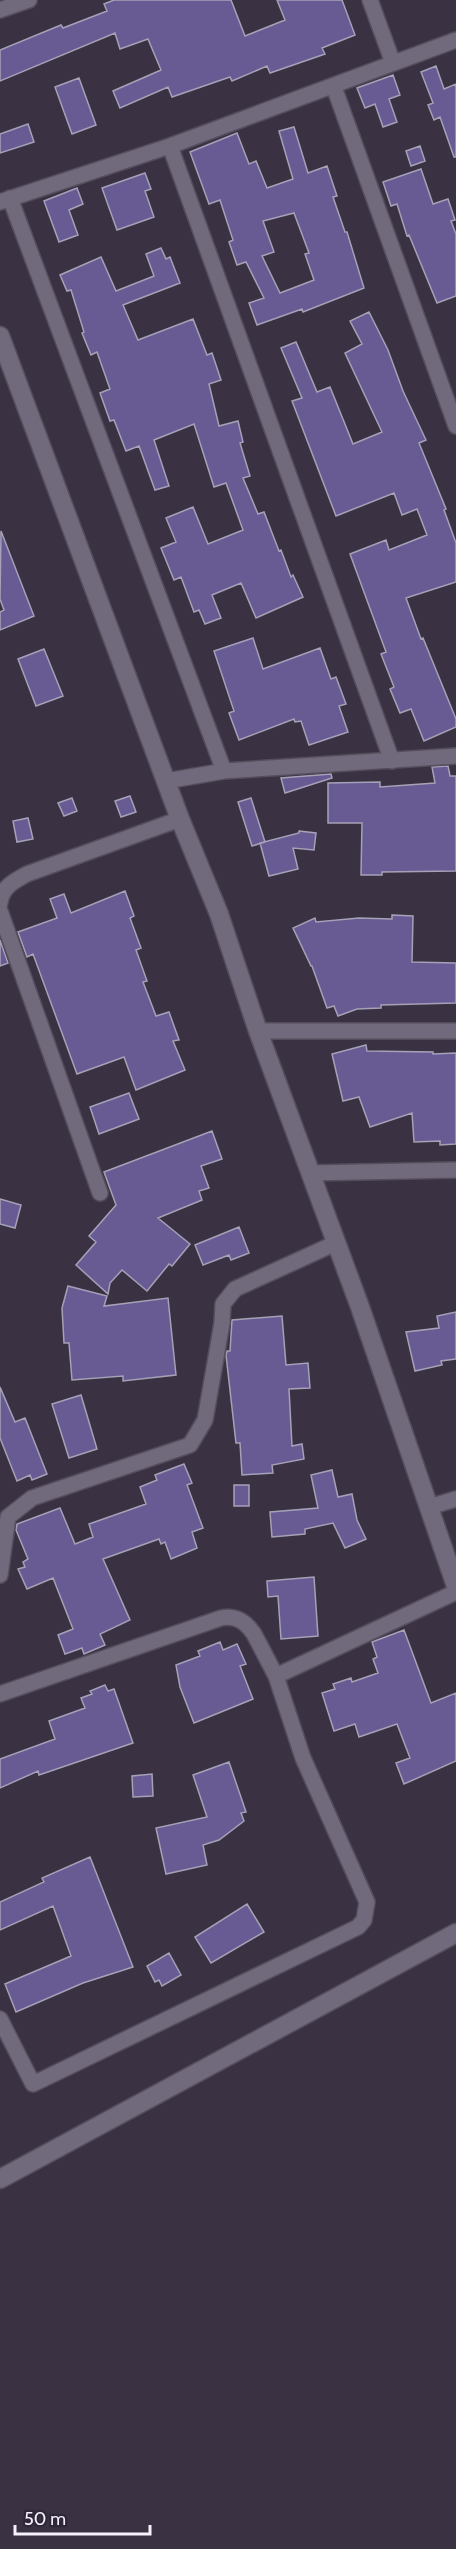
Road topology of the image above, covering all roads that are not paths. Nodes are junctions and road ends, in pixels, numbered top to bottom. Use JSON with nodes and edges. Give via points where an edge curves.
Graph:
{"nodes":[{"id":1,"x":29,"y":0,"type":"edge"},
{"id":2,"x":370,"y":0,"type":"edge"},
{"id":3,"x":0,"y":10,"type":"edge"},
{"id":4,"x":456,"y":40,"type":"edge"},
{"id":5,"x":393,"y":63,"type":"junction"},
{"id":6,"x":334,"y":87,"type":"junction"},
{"id":7,"x":170,"y":146,"type":"junction"},
{"id":8,"x":5,"y":200,"type":"edge"},
{"id":9,"x":0,"y":336,"type":"edge"},
{"id":10,"x":456,"y":426,"type":"edge"},
{"id":11,"x":456,"y":756,"type":"edge"},
{"id":12,"x":392,"y":761,"type":"junction"},
{"id":13,"x":224,"y":771,"type":"junction"},
{"id":14,"x":166,"y":781,"type":"junction"},
{"id":15,"x":180,"y":819,"type":"junction"},
{"id":16,"x":0,"y":903,"type":"edge"},
{"id":17,"x":0,"y":910,"type":"edge"},
{"id":18,"x":258,"y":1030,"type":"junction"},
{"id":19,"x":456,"y":1031,"type":"edge"},
{"id":20,"x":456,"y":1170,"type":"edge"},
{"id":21,"x":310,"y":1173,"type":"junction"},
{"id":22,"x":100,"y":1193,"type":"dead end"},
{"id":23,"x":336,"y":1243,"type":"junction"},
{"id":24,"x":456,"y":1499,"type":"edge"},
{"id":25,"x":429,"y":1507,"type":"junction"},
{"id":26,"x":0,"y":1575,"type":"edge"},
{"id":27,"x":456,"y":1586,"type":"edge"},
{"id":28,"x":456,"y":1592,"type":"edge"},
{"id":29,"x":276,"y":1676,"type":"junction"},
{"id":30,"x":2,"y":1688,"type":"edge"},
{"id":31,"x":456,"y":1933,"type":"edge"},
{"id":32,"x":0,"y":2019,"type":"edge"},
{"id":33,"x":0,"y":2179,"type":"edge"}],
"edges":[{"from":1,"to":3,"type":"street"},
{"from":2,"to":5,"type":"street"},
{"from":4,"to":5,"type":"street"},
{"from":5,"to":6,"type":"street"},
{"from":6,"to":7,"type":"street"},
{"from":6,"to":10,"type":"street"},
{"from":7,"to":8,"type":"street"},
{"from":7,"to":12,"type":"street"},
{"from":8,"to":13,"type":"street"},
{"from":9,"to":14,"type":"street"},
{"from":11,"to":12,"type":"street"},
{"from":12,"to":13,"type":"street"},
{"from":13,"to":14,"type":"street"},
{"from":14,"to":15,"type":"street"},
{"from":15,"to":16,"type":"street","via":[[27,874],[11,883],[1,894]]},
{"from":15,"to":18,"type":"street","via":[[219,914]]},
{"from":17,"to":22,"type":"street"},
{"from":18,"to":19,"type":"street"},
{"from":18,"to":21,"type":"street"},
{"from":20,"to":21,"type":"street"},
{"from":21,"to":23,"type":"street"},
{"from":23,"to":25,"type":"street"},
{"from":23,"to":26,"type":"street","via":[[235,1289],[223,1304],[205,1420],[190,1445],[32,1498],[8,1517]]},
{"from":24,"to":25,"type":"street"},
{"from":25,"to":27,"type":"street"},
{"from":28,"to":29,"type":"street"},
{"from":29,"to":30,"type":"street","via":[[250,1628],[228,1616]]},
{"from":29,"to":32,"type":"street","via":[[303,1758],[367,1902],[364,1920],[358,1927],[33,2084]]},
{"from":31,"to":33,"type":"street"}]}
